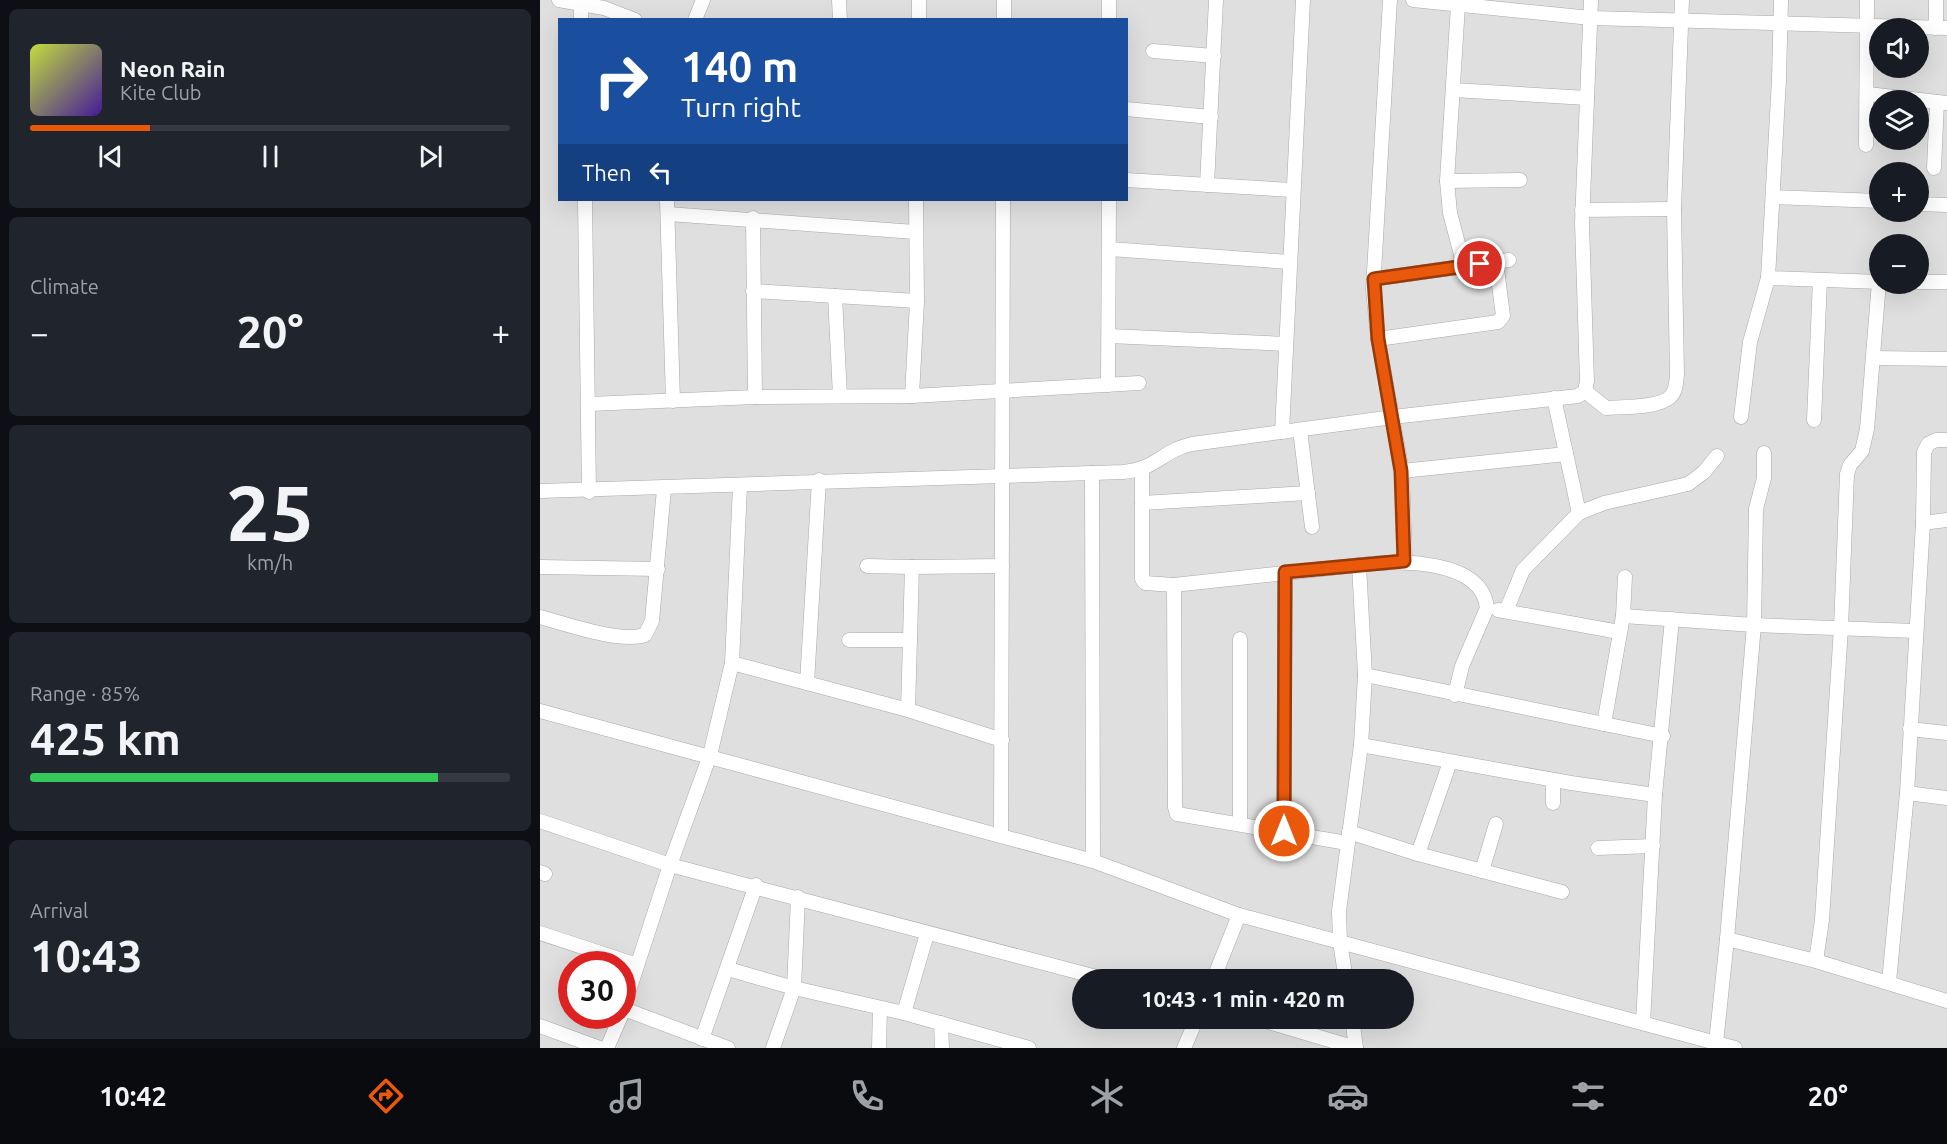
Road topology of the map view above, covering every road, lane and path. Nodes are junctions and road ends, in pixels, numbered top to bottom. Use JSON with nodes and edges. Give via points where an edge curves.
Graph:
{"nodes":[{"id":1,"x":559,"y":0,"type":"edge"},
{"id":2,"x":703,"y":0,"type":"edge"},
{"id":3,"x":839,"y":0,"type":"edge"},
{"id":4,"x":919,"y":0,"type":"edge"},
{"id":5,"x":1005,"y":0,"type":"edge"},
{"id":6,"x":1109,"y":0,"type":"edge"},
{"id":7,"x":1216,"y":0,"type":"edge"},
{"id":8,"x":1303,"y":0,"type":"edge"},
{"id":9,"x":1390,"y":0,"type":"edge"},
{"id":10,"x":1413,"y":0,"type":"edge"},
{"id":11,"x":1591,"y":0,"type":"edge"},
{"id":12,"x":1682,"y":0,"type":"edge"},
{"id":13,"x":1781,"y":0,"type":"edge"},
{"id":14,"x":1867,"y":0,"type":"edge"},
{"id":15,"x":1936,"y":0,"type":"edge"},
{"id":16,"x":580,"y":4,"type":"junction"},
{"id":17,"x":1500,"y":4,"type":"edge"},
{"id":18,"x":1458,"y":5,"type":"junction"},
{"id":19,"x":581,"y":18,"type":"edge"},
{"id":20,"x":632,"y":18,"type":"edge"},
{"id":21,"x":695,"y":18,"type":"edge"},
{"id":22,"x":840,"y":18,"type":"edge"},
{"id":23,"x":918,"y":18,"type":"edge"},
{"id":24,"x":1004,"y":18,"type":"edge"},
{"id":25,"x":1109,"y":18,"type":"edge"},
{"id":26,"x":1591,"y":18,"type":"junction"},
{"id":27,"x":1681,"y":20,"type":"junction"},
{"id":28,"x":1780,"y":22,"type":"junction"},
{"id":29,"x":1867,"y":26,"type":"junction"},
{"id":30,"x":1941,"y":28,"type":"edge"},
{"id":31,"x":1153,"y":51,"type":"dead end"},
{"id":32,"x":1214,"y":56,"type":"junction"},
{"id":33,"x":1454,"y":90,"type":"junction"},
{"id":34,"x":1868,"y":94,"type":"junction"},
{"id":35,"x":1587,"y":98,"type":"junction"},
{"id":36,"x":1942,"y":103,"type":"edge"},
{"id":37,"x":1128,"y":109,"type":"edge"},
{"id":38,"x":1211,"y":117,"type":"junction"},
{"id":39,"x":1866,"y":145,"type":"dead end"},
{"id":40,"x":1934,"y":168,"type":"dead end"},
{"id":41,"x":1128,"y":180,"type":"edge"},
{"id":42,"x":1520,"y":180,"type":"dead end"},
{"id":43,"x":1447,"y":181,"type":"junction"},
{"id":44,"x":1207,"y":185,"type":"junction"},
{"id":45,"x":1292,"y":190,"type":"junction"},
{"id":46,"x":1774,"y":197,"type":"junction"},
{"id":47,"x":585,"y":201,"type":"edge"},
{"id":48,"x":668,"y":201,"type":"edge"},
{"id":49,"x":916,"y":201,"type":"edge"},
{"id":50,"x":1003,"y":201,"type":"edge"},
{"id":51,"x":1109,"y":201,"type":"edge"},
{"id":52,"x":1869,"y":201,"type":"edge"},
{"id":53,"x":1929,"y":205,"type":"edge"},
{"id":54,"x":1947,"y":206,"type":"edge"},
{"id":55,"x":1674,"y":209,"type":"junction"},
{"id":56,"x":1582,"y":210,"type":"junction"},
{"id":57,"x":668,"y":214,"type":"junction"},
{"id":58,"x":753,"y":218,"type":"junction"},
{"id":59,"x":915,"y":232,"type":"junction"},
{"id":60,"x":1110,"y":249,"type":"junction"},
{"id":61,"x":1289,"y":262,"type":"junction"},
{"id":62,"x":1464,"y":266,"type":"junction"},
{"id":63,"x":1768,"y":278,"type":"junction"},
{"id":64,"x":1374,"y":279,"type":"junction"},
{"id":65,"x":1820,"y":280,"type":"junction"},
{"id":66,"x":1869,"y":282,"type":"edge"},
{"id":67,"x":1929,"y":282,"type":"edge"},
{"id":68,"x":1947,"y":282,"type":"edge"},
{"id":69,"x":753,"y":291,"type":"junction"},
{"id":70,"x":1878,"y":294,"type":"edge"},
{"id":71,"x":835,"y":296,"type":"junction"},
{"id":72,"x":917,"y":301,"type":"junction"},
{"id":73,"x":1109,"y":336,"type":"junction"},
{"id":74,"x":1378,"y":339,"type":"junction"},
{"id":75,"x":1286,"y":344,"type":"junction"},
{"id":76,"x":1873,"y":358,"type":"junction"},
{"id":77,"x":1947,"y":359,"type":"edge"},
{"id":78,"x":1139,"y":383,"type":"dead end"},
{"id":79,"x":1108,"y":385,"type":"junction"},
{"id":80,"x":1001,"y":390,"type":"junction"},
{"id":81,"x":1585,"y":391,"type":"junction"},
{"id":82,"x":840,"y":396,"type":"junction"},
{"id":83,"x":912,"y":396,"type":"junction"},
{"id":84,"x":755,"y":398,"type":"junction"},
{"id":85,"x":1554,"y":398,"type":"junction"},
{"id":86,"x":673,"y":400,"type":"junction"},
{"id":87,"x":589,"y":404,"type":"junction"},
{"id":88,"x":1393,"y":417,"type":"junction"},
{"id":89,"x":1741,"y":417,"type":"dead end"},
{"id":90,"x":1814,"y":420,"type":"dead end"},
{"id":91,"x":1300,"y":430,"type":"junction"},
{"id":92,"x":1282,"y":432,"type":"junction"},
{"id":93,"x":1947,"y":440,"type":"edge"},
{"id":94,"x":1764,"y":453,"type":"dead end"},
{"id":95,"x":1566,"y":454,"type":"junction"},
{"id":96,"x":1717,"y":456,"type":"dead end"},
{"id":97,"x":1142,"y":470,"type":"junction"},
{"id":98,"x":1401,"y":471,"type":"junction"},
{"id":99,"x":1092,"y":473,"type":"junction"},
{"id":100,"x":1001,"y":477,"type":"junction"},
{"id":101,"x":819,"y":480,"type":"junction"},
{"id":102,"x":740,"y":486,"type":"junction"},
{"id":103,"x":664,"y":489,"type":"junction"},
{"id":104,"x":540,"y":491,"type":"edge"},
{"id":105,"x":589,"y":492,"type":"junction"},
{"id":106,"x":1308,"y":493,"type":"junction"},
{"id":107,"x":1142,"y":503,"type":"junction"},
{"id":108,"x":1579,"y":513,"type":"junction"},
{"id":109,"x":1947,"y":520,"type":"edge"},
{"id":110,"x":1923,"y":523,"type":"junction"},
{"id":111,"x":1312,"y":527,"type":"dead end"},
{"id":112,"x":1404,"y":561,"type":"junction"},
{"id":113,"x":1359,"y":565,"type":"junction"},
{"id":114,"x":1002,"y":566,"type":"junction"},
{"id":115,"x":540,"y":567,"type":"edge"},
{"id":116,"x":867,"y":567,"type":"dead end"},
{"id":117,"x":912,"y":567,"type":"junction"},
{"id":118,"x":658,"y":569,"type":"junction"},
{"id":119,"x":1285,"y":572,"type":"junction"},
{"id":120,"x":1625,"y":578,"type":"dead end"},
{"id":121,"x":1174,"y":585,"type":"junction"},
{"id":122,"x":1487,"y":608,"type":"junction"},
{"id":123,"x":1506,"y":611,"type":"junction"},
{"id":124,"x":1623,"y":616,"type":"junction"},
{"id":125,"x":540,"y":617,"type":"edge"},
{"id":126,"x":1672,"y":619,"type":"junction"},
{"id":127,"x":1754,"y":625,"type":"junction"},
{"id":128,"x":1840,"y":628,"type":"junction"},
{"id":129,"x":1916,"y":631,"type":"junction"},
{"id":130,"x":1619,"y":632,"type":"junction"},
{"id":131,"x":1240,"y":639,"type":"dead end"},
{"id":132,"x":849,"y":640,"type":"dead end"},
{"id":133,"x":910,"y":640,"type":"junction"},
{"id":134,"x":732,"y":663,"type":"junction"},
{"id":135,"x":1365,"y":675,"type":"junction"},
{"id":136,"x":807,"y":683,"type":"junction"},
{"id":137,"x":1455,"y":695,"type":"junction"},
{"id":138,"x":908,"y":710,"type":"junction"},
{"id":139,"x":540,"y":711,"type":"edge"},
{"id":140,"x":1604,"y":724,"type":"junction"},
{"id":141,"x":1910,"y":729,"type":"junction"},
{"id":142,"x":1947,"y":733,"type":"edge"},
{"id":143,"x":1663,"y":736,"type":"junction"},
{"id":144,"x":1002,"y":740,"type":"junction"},
{"id":145,"x":1361,"y":745,"type":"junction"},
{"id":146,"x":710,"y":755,"type":"junction"},
{"id":147,"x":1450,"y":762,"type":"junction"},
{"id":148,"x":1553,"y":780,"type":"junction"},
{"id":149,"x":1907,"y":793,"type":"junction"},
{"id":150,"x":1655,"y":795,"type":"junction"},
{"id":151,"x":1947,"y":798,"type":"edge"},
{"id":152,"x":1553,"y":803,"type":"dead end"},
{"id":153,"x":540,"y":821,"type":"edge"},
{"id":154,"x":1240,"y":824,"type":"junction"},
{"id":155,"x":1496,"y":824,"type":"dead end"},
{"id":156,"x":1284,"y":831,"type":"junction"},
{"id":157,"x":1001,"y":834,"type":"junction"},
{"id":158,"x":1348,"y":838,"type":"junction"},
{"id":159,"x":1653,"y":846,"type":"junction"},
{"id":160,"x":1598,"y":848,"type":"dead end"},
{"id":161,"x":1418,"y":854,"type":"junction"},
{"id":162,"x":1093,"y":861,"type":"junction"},
{"id":163,"x":670,"y":865,"type":"junction"},
{"id":164,"x":1482,"y":872,"type":"junction"},
{"id":165,"x":756,"y":885,"type":"junction"},
{"id":166,"x":1562,"y":892,"type":"dead end"},
{"id":167,"x":798,"y":897,"type":"junction"},
{"id":168,"x":1239,"y":915,"type":"junction"},
{"id":169,"x":540,"y":933,"type":"edge"},
{"id":170,"x":927,"y":934,"type":"junction"},
{"id":171,"x":1727,"y":939,"type":"junction"},
{"id":172,"x":1340,"y":942,"type":"junction"},
{"id":173,"x":1816,"y":961,"type":"junction"},
{"id":174,"x":637,"y":965,"type":"junction"},
{"id":175,"x":636,"y":968,"type":"edge"},
{"id":176,"x":728,"y":969,"type":"junction"},
{"id":177,"x":1217,"y":969,"type":"edge"},
{"id":178,"x":1344,"y":969,"type":"edge"},
{"id":179,"x":1072,"y":971,"type":"edge"},
{"id":180,"x":1889,"y":982,"type":"junction"},
{"id":181,"x":794,"y":988,"type":"junction"},
{"id":182,"x":1947,"y":1001,"type":"edge"},
{"id":183,"x":880,"y":1008,"type":"junction"},
{"id":184,"x":904,"y":1012,"type":"junction"},
{"id":185,"x":636,"y":1017,"type":"edge"},
{"id":186,"x":941,"y":1023,"type":"junction"},
{"id":187,"x":1643,"y":1023,"type":"junction"},
{"id":188,"x":540,"y":1026,"type":"edge"},
{"id":189,"x":615,"y":1029,"type":"edge"},
{"id":190,"x":1192,"y":1029,"type":"edge"},
{"id":191,"x":1292,"y":1029,"type":"edge"},
{"id":192,"x":1353,"y":1029,"type":"edge"},
{"id":193,"x":702,"y":1039,"type":"junction"},
{"id":194,"x":1716,"y":1043,"type":"junction"},
{"id":195,"x":600,"y":1048,"type":"edge"},
{"id":196,"x":607,"y":1048,"type":"edge"},
{"id":197,"x":728,"y":1048,"type":"edge"},
{"id":198,"x":773,"y":1048,"type":"edge"},
{"id":199,"x":879,"y":1048,"type":"edge"},
{"id":200,"x":942,"y":1048,"type":"edge"},
{"id":201,"x":1029,"y":1048,"type":"edge"},
{"id":202,"x":1184,"y":1048,"type":"edge"},
{"id":203,"x":1356,"y":1048,"type":"edge"},
{"id":204,"x":1735,"y":1048,"type":"edge"}],
"edges":[{"from":1,"to":16,"type":"street"},
{"from":2,"to":21,"type":"street"},
{"from":3,"to":22,"type":"street"},
{"from":4,"to":23,"type":"street"},
{"from":5,"to":24,"type":"street"},
{"from":6,"to":25,"type":"street"},
{"from":7,"to":32,"type":"street"},
{"from":8,"to":45,"type":"street"},
{"from":9,"to":64,"type":"street"},
{"from":10,"to":18,"type":"street"},
{"from":11,"to":26,"type":"street"},
{"from":12,"to":27,"type":"street"},
{"from":13,"to":28,"type":"street"},
{"from":14,"to":29,"type":"street"},
{"from":15,"to":30,"type":"street"},
{"from":16,"to":19,"type":"street"},
{"from":16,"to":20,"type":"street"},
{"from":17,"to":18,"type":"street"},
{"from":17,"to":26,"type":"street"},
{"from":18,"to":33,"type":"street"},
{"from":26,"to":27,"type":"street"},
{"from":26,"to":35,"type":"street"},
{"from":27,"to":28,"type":"street"},
{"from":27,"to":55,"type":"street"},
{"from":28,"to":29,"type":"street"},
{"from":28,"to":46,"type":"street"},
{"from":29,"to":30,"type":"street"},
{"from":29,"to":34,"type":"street"},
{"from":31,"to":32,"type":"street"},
{"from":32,"to":38,"type":"street"},
{"from":33,"to":35,"type":"street"},
{"from":33,"to":43,"type":"street"},
{"from":34,"to":36,"type":"street"},
{"from":34,"to":39,"type":"street"},
{"from":35,"to":56,"type":"street"},
{"from":36,"to":40,"type":"street"},
{"from":37,"to":38,"type":"street"},
{"from":38,"to":44,"type":"street"},
{"from":41,"to":44,"type":"street"},
{"from":42,"to":43,"type":"street"},
{"from":43,"to":62,"type":"street","via":[[1450,213]]},
{"from":44,"to":45,"type":"street"},
{"from":45,"to":61,"type":"street"},
{"from":46,"to":52,"type":"street"},
{"from":46,"to":63,"type":"street"},
{"from":47,"to":87,"type":"street"},
{"from":48,"to":57,"type":"street"},
{"from":49,"to":59,"type":"street"},
{"from":50,"to":80,"type":"street"},
{"from":51,"to":60,"type":"street"},
{"from":53,"to":54,"type":"street"},
{"from":55,"to":56,"type":"street"},
{"from":55,"to":81,"type":"street","via":[[1677,375],[1673,394],[1659,404],[1605,408]]},
{"from":56,"to":81,"type":"street"},
{"from":57,"to":58,"type":"street"},
{"from":57,"to":86,"type":"street"},
{"from":58,"to":59,"type":"street"},
{"from":58,"to":69,"type":"street"},
{"from":59,"to":72,"type":"street"},
{"from":60,"to":61,"type":"street"},
{"from":60,"to":73,"type":"street"},
{"from":61,"to":75,"type":"street"},
{"from":62,"to":64,"type":"street"},
{"from":62,"to":74,"type":"street","via":[[1502,261],[1503,316],[1498,322]]},
{"from":63,"to":65,"type":"street"},
{"from":63,"to":89,"type":"street","via":[[1750,342]]},
{"from":64,"to":74,"type":"street"},
{"from":65,"to":66,"type":"street"},
{"from":65,"to":90,"type":"street"},
{"from":67,"to":68,"type":"street"},
{"from":69,"to":71,"type":"street"},
{"from":69,"to":84,"type":"street"},
{"from":70,"to":76,"type":"street"},
{"from":71,"to":72,"type":"street"},
{"from":71,"to":82,"type":"street"},
{"from":72,"to":83,"type":"street"},
{"from":73,"to":75,"type":"street"},
{"from":73,"to":79,"type":"street"},
{"from":74,"to":88,"type":"street"},
{"from":75,"to":92,"type":"street"},
{"from":76,"to":77,"type":"street"},
{"from":76,"to":128,"type":"street","via":[[1865,441],[1847,474]]},
{"from":78,"to":79,"type":"street"},
{"from":79,"to":80,"type":"street"},
{"from":80,"to":83,"type":"street"},
{"from":80,"to":100,"type":"street"},
{"from":81,"to":85,"type":"street","via":[[1578,396]]},
{"from":82,"to":83,"type":"street"},
{"from":82,"to":84,"type":"street"},
{"from":84,"to":86,"type":"street"},
{"from":85,"to":88,"type":"street"},
{"from":85,"to":95,"type":"street"},
{"from":86,"to":87,"type":"street"},
{"from":87,"to":105,"type":"street"},
{"from":88,"to":91,"type":"street"},
{"from":88,"to":98,"type":"street"},
{"from":91,"to":92,"type":"street"},
{"from":91,"to":106,"type":"street"},
{"from":92,"to":97,"type":"street","via":[[1180,447]]},
{"from":93,"to":110,"type":"street","via":[[1928,444],[1924,452]]},
{"from":94,"to":127,"type":"street","via":[[1764,478],[1755,509]]},
{"from":95,"to":98,"type":"street"},
{"from":95,"to":108,"type":"street"},
{"from":96,"to":108,"type":"street","via":[[1688,484],[1604,503]]},
{"from":97,"to":99,"type":"street"},
{"from":97,"to":107,"type":"street"},
{"from":98,"to":112,"type":"street"},
{"from":99,"to":100,"type":"street"},
{"from":99,"to":162,"type":"street"},
{"from":100,"to":101,"type":"street"},
{"from":100,"to":114,"type":"street"},
{"from":101,"to":102,"type":"street"},
{"from":101,"to":136,"type":"street"},
{"from":102,"to":103,"type":"street"},
{"from":102,"to":134,"type":"street"},
{"from":103,"to":105,"type":"street"},
{"from":103,"to":118,"type":"street"},
{"from":104,"to":105,"type":"street"},
{"from":106,"to":107,"type":"street"},
{"from":106,"to":111,"type":"street"},
{"from":107,"to":121,"type":"street","via":[[1142,579],[1151,585]]},
{"from":108,"to":123,"type":"street","via":[[1523,570]]},
{"from":109,"to":110,"type":"street"},
{"from":110,"to":129,"type":"street"},
{"from":112,"to":113,"type":"street"},
{"from":112,"to":122,"type":"street","via":[[1462,576],[1480,589]]},
{"from":113,"to":119,"type":"street"},
{"from":113,"to":135,"type":"street"},
{"from":114,"to":117,"type":"street"},
{"from":114,"to":144,"type":"street"},
{"from":115,"to":118,"type":"street"},
{"from":116,"to":117,"type":"street"},
{"from":117,"to":133,"type":"street"},
{"from":118,"to":125,"type":"street","via":[[652,621],[645,635],[605,633]]},
{"from":119,"to":121,"type":"street"},
{"from":119,"to":156,"type":"street"},
{"from":120,"to":124,"type":"street"},
{"from":121,"to":154,"type":"street","via":[[1174,807],[1184,817]]},
{"from":122,"to":123,"type":"street"},
{"from":122,"to":137,"type":"street","via":[[1462,666]]},
{"from":123,"to":130,"type":"street"},
{"from":124,"to":126,"type":"street"},
{"from":124,"to":130,"type":"street"},
{"from":126,"to":127,"type":"street"},
{"from":126,"to":143,"type":"street"},
{"from":127,"to":128,"type":"street"},
{"from":127,"to":171,"type":"street"},
{"from":128,"to":129,"type":"street"},
{"from":128,"to":173,"type":"street","via":[[1822,920]]},
{"from":129,"to":141,"type":"street"},
{"from":130,"to":140,"type":"street"},
{"from":131,"to":154,"type":"street"},
{"from":132,"to":133,"type":"street"},
{"from":133,"to":138,"type":"street"},
{"from":134,"to":136,"type":"street"},
{"from":134,"to":146,"type":"street"},
{"from":135,"to":137,"type":"street"},
{"from":135,"to":145,"type":"street"},
{"from":136,"to":138,"type":"street"},
{"from":137,"to":140,"type":"street"},
{"from":138,"to":144,"type":"street"},
{"from":139,"to":146,"type":"street"},
{"from":140,"to":143,"type":"street"},
{"from":141,"to":142,"type":"street"},
{"from":141,"to":149,"type":"street"},
{"from":143,"to":150,"type":"street"},
{"from":144,"to":157,"type":"street"},
{"from":145,"to":147,"type":"street"},
{"from":145,"to":158,"type":"street"},
{"from":146,"to":157,"type":"street"},
{"from":146,"to":163,"type":"street"},
{"from":147,"to":148,"type":"street"},
{"from":147,"to":161,"type":"street"},
{"from":148,"to":150,"type":"street"},
{"from":148,"to":152,"type":"street"},
{"from":149,"to":151,"type":"street"},
{"from":149,"to":180,"type":"street"},
{"from":150,"to":159,"type":"street"},
{"from":153,"to":163,"type":"street"},
{"from":154,"to":156,"type":"street"},
{"from":155,"to":164,"type":"street"},
{"from":156,"to":158,"type":"street"},
{"from":157,"to":162,"type":"street"},
{"from":158,"to":161,"type":"street"},
{"from":158,"to":172,"type":"street","via":[[1341,886]]},
{"from":159,"to":160,"type":"street"},
{"from":159,"to":187,"type":"street"},
{"from":161,"to":164,"type":"street"},
{"from":162,"to":168,"type":"street"},
{"from":163,"to":165,"type":"street"},
{"from":163,"to":174,"type":"street"},
{"from":164,"to":166,"type":"street"},
{"from":165,"to":167,"type":"street"},
{"from":165,"to":176,"type":"street"},
{"from":167,"to":170,"type":"street"},
{"from":167,"to":181,"type":"street"},
{"from":168,"to":172,"type":"street"},
{"from":168,"to":177,"type":"street"},
{"from":169,"to":174,"type":"street"},
{"from":170,"to":179,"type":"street"},
{"from":170,"to":184,"type":"street"},
{"from":171,"to":173,"type":"street"},
{"from":171,"to":194,"type":"street"},
{"from":172,"to":178,"type":"street"},
{"from":172,"to":187,"type":"street"},
{"from":173,"to":180,"type":"street"},
{"from":174,"to":175,"type":"street"},
{"from":176,"to":181,"type":"street"},
{"from":176,"to":193,"type":"street"},
{"from":180,"to":182,"type":"street"},
{"from":181,"to":183,"type":"street"},
{"from":181,"to":198,"type":"street"},
{"from":183,"to":184,"type":"street"},
{"from":183,"to":199,"type":"street"},
{"from":184,"to":186,"type":"street"},
{"from":185,"to":193,"type":"street"},
{"from":186,"to":200,"type":"street"},
{"from":186,"to":201,"type":"street"},
{"from":187,"to":194,"type":"street"},
{"from":188,"to":195,"type":"street"},
{"from":189,"to":196,"type":"street"},
{"from":190,"to":202,"type":"street"},
{"from":191,"to":203,"type":"street"},
{"from":192,"to":203,"type":"street"},
{"from":193,"to":197,"type":"street"},
{"from":194,"to":204,"type":"street"}]}
